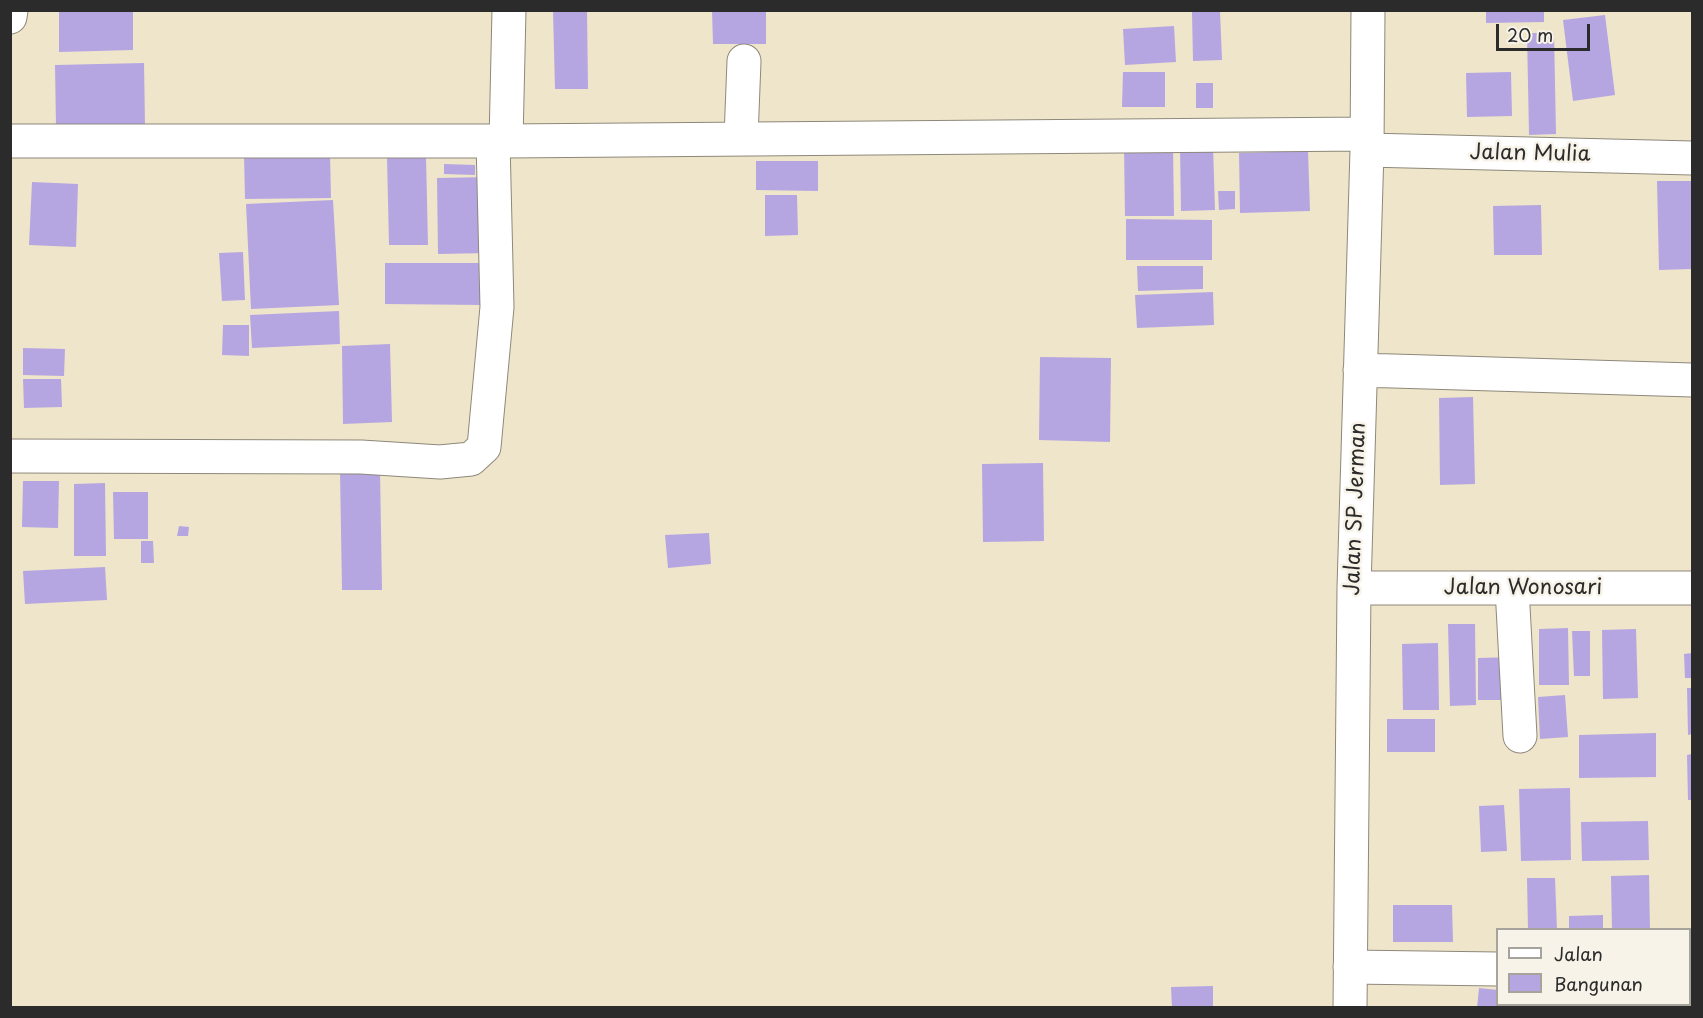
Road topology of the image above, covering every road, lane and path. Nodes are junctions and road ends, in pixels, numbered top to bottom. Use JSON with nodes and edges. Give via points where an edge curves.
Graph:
{"nodes":[{"id":1,"x":11,"y":10,"type":"edge"},
{"id":2,"x":509,"y":10,"type":"edge"},
{"id":3,"x":1368,"y":10,"type":"edge"},
{"id":4,"x":10,"y":17,"type":"edge"},
{"id":5,"x":744,"y":61,"type":"dead end"},
{"id":6,"x":741,"y":138,"type":"junction"},
{"id":7,"x":10,"y":141,"type":"edge"},
{"id":8,"x":499,"y":141,"type":"junction"},
{"id":9,"x":1367,"y":142,"type":"junction"},
{"id":10,"x":1692,"y":158,"type":"edge"},
{"id":11,"x":1360,"y":370,"type":"junction"},
{"id":12,"x":1692,"y":380,"type":"edge"},
{"id":13,"x":10,"y":456,"type":"edge"},
{"id":14,"x":1354,"y":588,"type":"junction"},
{"id":15,"x":1512,"y":588,"type":"junction"},
{"id":16,"x":1692,"y":588,"type":"edge"},
{"id":17,"x":1520,"y":736,"type":"dead end"},
{"id":18,"x":1350,"y":967,"type":"junction"},
{"id":19,"x":1496,"y":969,"type":"edge"},
{"id":20,"x":1350,"y":1008,"type":"edge"}],
"edges":[{"from":1,"to":4,"type":"street"},
{"from":2,"to":8,"type":"street"},
{"from":3,"to":9,"type":"street","name":"Jalan SP Jerman"},
{"from":5,"to":6,"type":"street"},
{"from":6,"to":8,"type":"street","name":"Jalan Mulia"},
{"from":6,"to":9,"type":"street","name":"Jalan Mulia"},
{"from":7,"to":8,"type":"street","name":"Jalan Mulia"},
{"from":8,"to":13,"type":"street","via":[[497,307],[484,447],[471,459],[440,462],[361,457]]},
{"from":9,"to":10,"type":"street","name":"Jalan Mulia"},
{"from":9,"to":11,"type":"street","name":"Jalan SP Jerman"},
{"from":11,"to":12,"type":"street"},
{"from":11,"to":14,"type":"street","name":"Jalan SP Jerman"},
{"from":14,"to":15,"type":"street","name":"Jalan Wonosari"},
{"from":14,"to":18,"type":"street","name":"Jalan SP Jerman"},
{"from":15,"to":16,"type":"street","name":"Jalan Wonosari"},
{"from":15,"to":17,"type":"street"},
{"from":18,"to":19,"type":"street"},
{"from":18,"to":20,"type":"street","name":"Jalan SP Jerman"}]}
